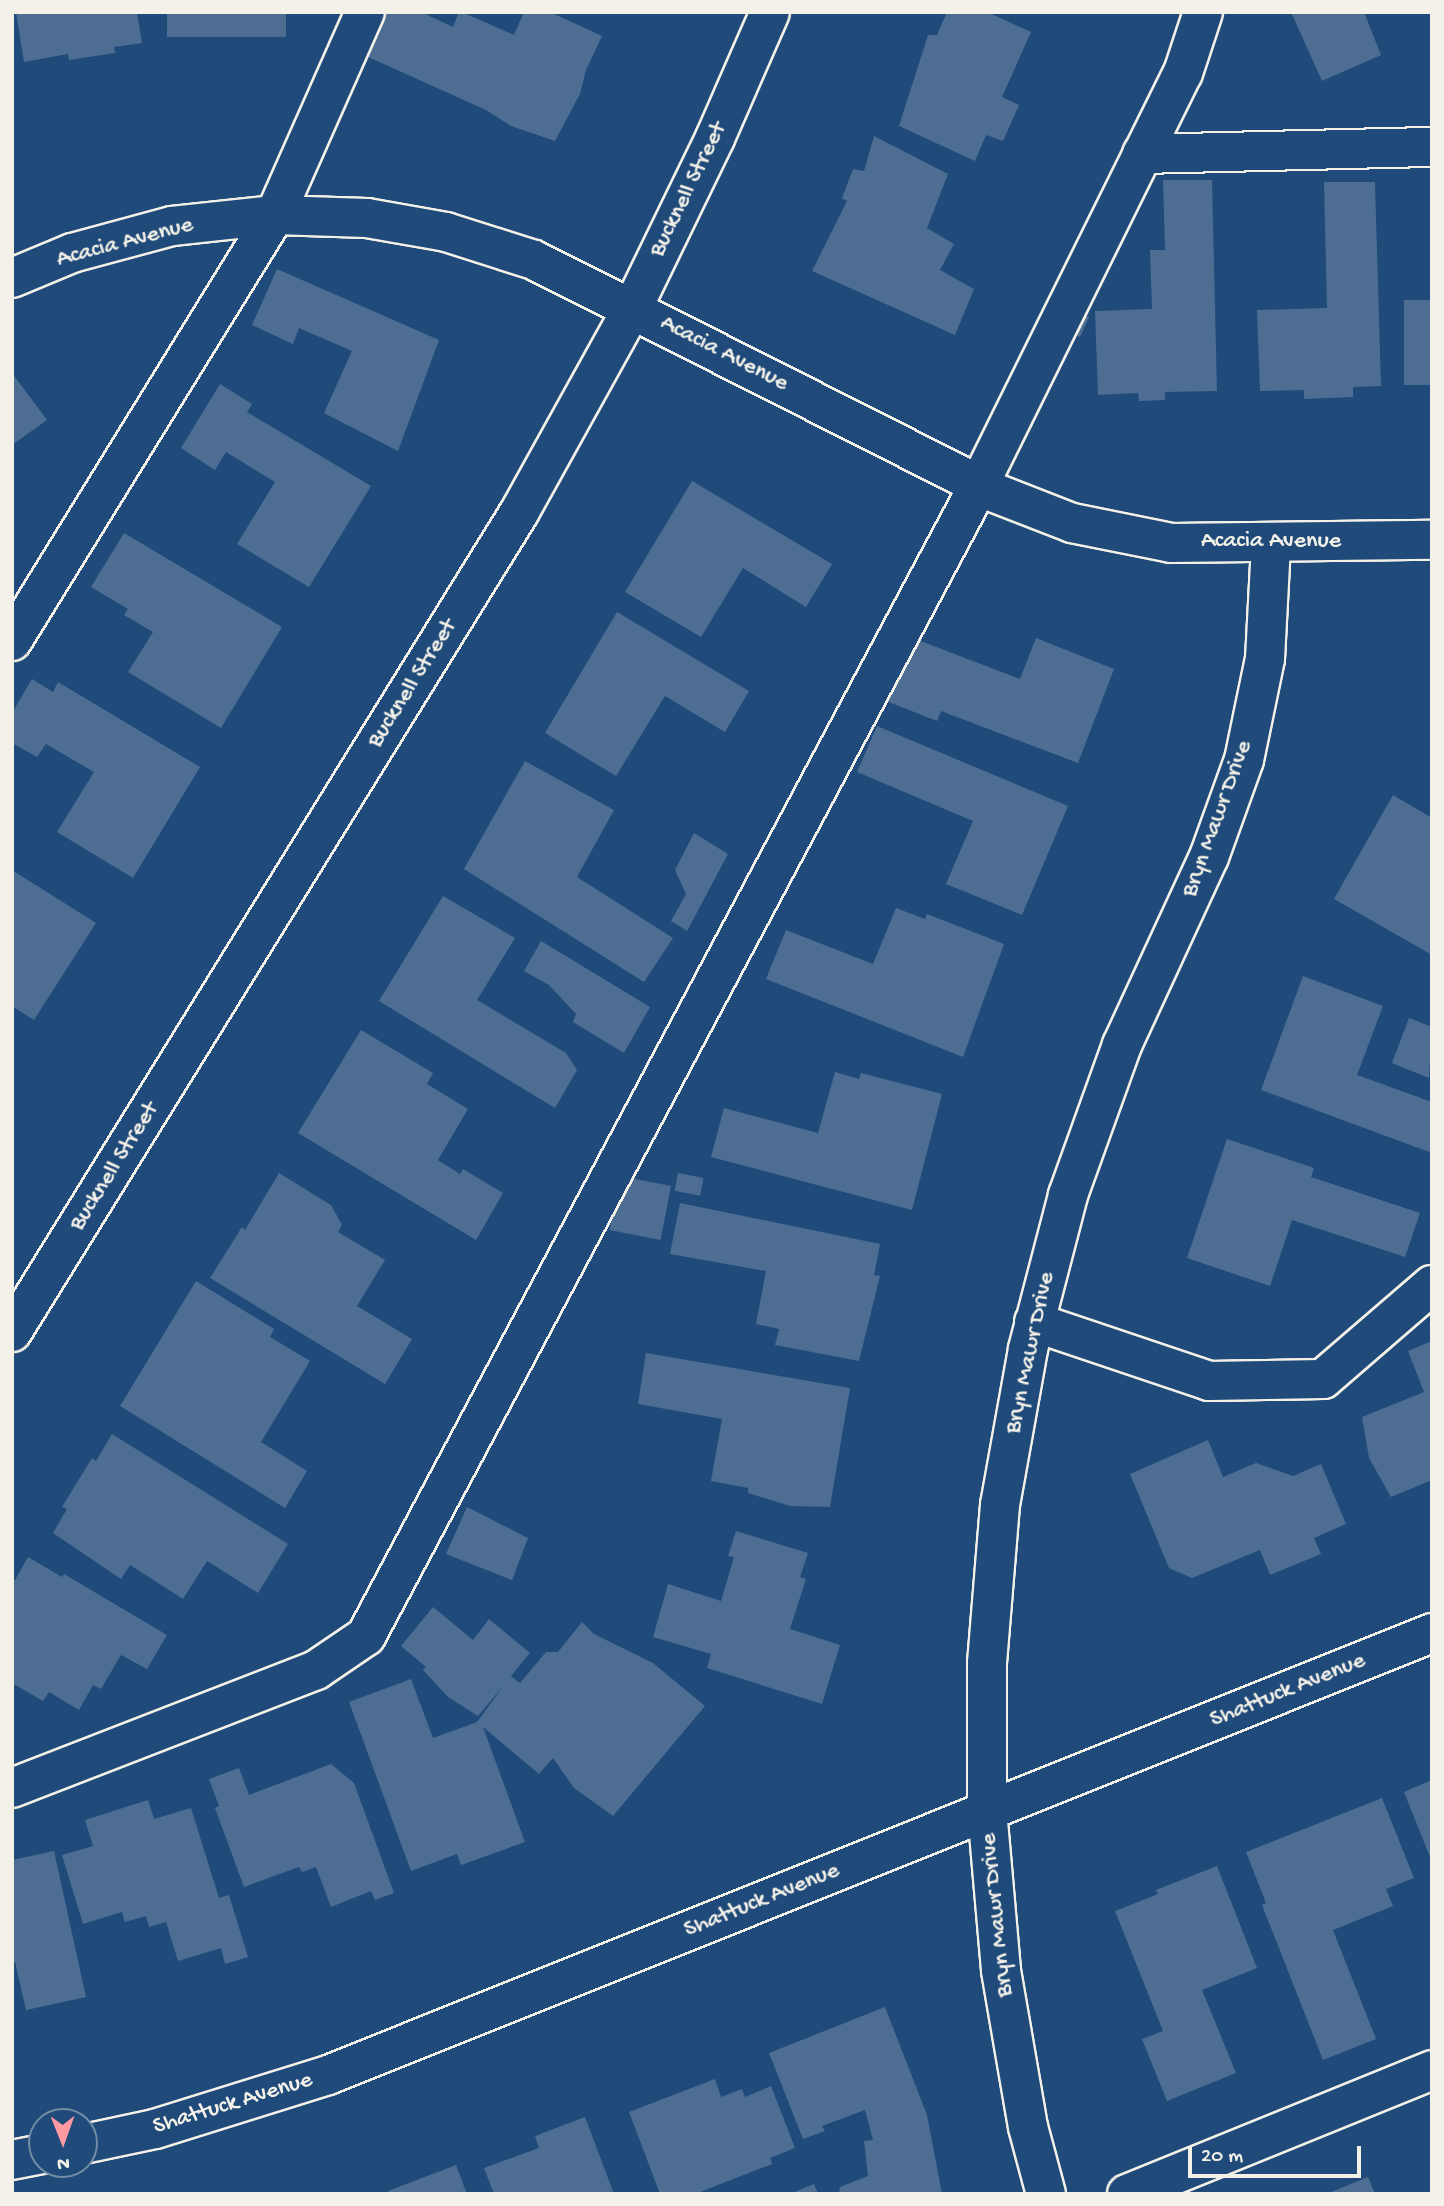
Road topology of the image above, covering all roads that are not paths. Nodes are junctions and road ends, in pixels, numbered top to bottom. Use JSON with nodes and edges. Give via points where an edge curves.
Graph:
{"nodes":[{"id":1,"x":365,"y":12,"type":"edge"},
{"id":2,"x":770,"y":12,"type":"edge"},
{"id":3,"x":1203,"y":12,"type":"edge"},
{"id":4,"x":1432,"y":146,"type":"edge"},
{"id":5,"x":1142,"y":154,"type":"junction"},
{"id":6,"x":275,"y":215,"type":"junction"},
{"id":7,"x":12,"y":278,"type":"edge"},
{"id":8,"x":633,"y":307,"type":"junction"},
{"id":9,"x":979,"y":485,"type":"junction"},
{"id":10,"x":1432,"y":540,"type":"edge"},
{"id":11,"x":1271,"y":544,"type":"junction"},
{"id":12,"x":12,"y":641,"type":"edge"},
{"id":13,"x":1432,"y":1285,"type":"edge"},
{"id":14,"x":1034,"y":1322,"type":"junction"},
{"id":15,"x":12,"y":1332,"type":"edge"},
{"id":16,"x":1432,"y":1633,"type":"edge"},
{"id":17,"x":12,"y":1788,"type":"edge"},
{"id":18,"x":987,"y":1811,"type":"junction"},
{"id":19,"x":1432,"y":2070,"type":"edge"},
{"id":20,"x":98,"y":2141,"type":"edge"},
{"id":21,"x":1046,"y":2194,"type":"edge"},
{"id":22,"x":1127,"y":2194,"type":"edge"}],
"edges":[{"from":1,"to":6,"type":"street"},
{"from":2,"to":8,"type":"street","name":"Bucknell Street"},
{"from":3,"to":5,"type":"street","via":[[1183,74]]},
{"from":4,"to":5,"type":"street"},
{"from":5,"to":9,"type":"street"},
{"from":6,"to":7,"type":"street","name":"Acacia Avenue","via":[[172,226],[72,253]]},
{"from":6,"to":8,"type":"street","name":"Acacia Avenue","via":[[367,218],[446,232],[534,260]]},
{"from":6,"to":12,"type":"street"},
{"from":8,"to":9,"type":"street","name":"Acacia Avenue"},
{"from":8,"to":15,"type":"street","name":"Bucknell Street","via":[[520,511]]},
{"from":9,"to":11,"type":"street","name":"Acacia Avenue","via":[[1072,523],[1171,543]]},
{"from":9,"to":17,"type":"street","via":[[366,1636],[316,1670]]},
{"from":10,"to":11,"type":"street","name":"Acacia Avenue"},
{"from":11,"to":14,"type":"street","name":"Bryn Mawr Drive","via":[[1265,659],[1244,760],[1209,857],[1122,1045],[1068,1195]]},
{"from":13,"to":14,"type":"street","via":[[1323,1379],[1209,1381]]},
{"from":14,"to":18,"type":"street","name":"Bryn Mawr Drive","via":[[1000,1505],[988,1663]]},
{"from":16,"to":18,"type":"street","name":"Shattuck Avenue"},
{"from":18,"to":20,"type":"street","name":"Shattuck Avenue","via":[[328,2075],[155,2129]]},
{"from":18,"to":21,"type":"street","name":"Bryn Mawr Drive","via":[[1001,1970],[1028,2127]]},
{"from":19,"to":22,"type":"street"}]}
